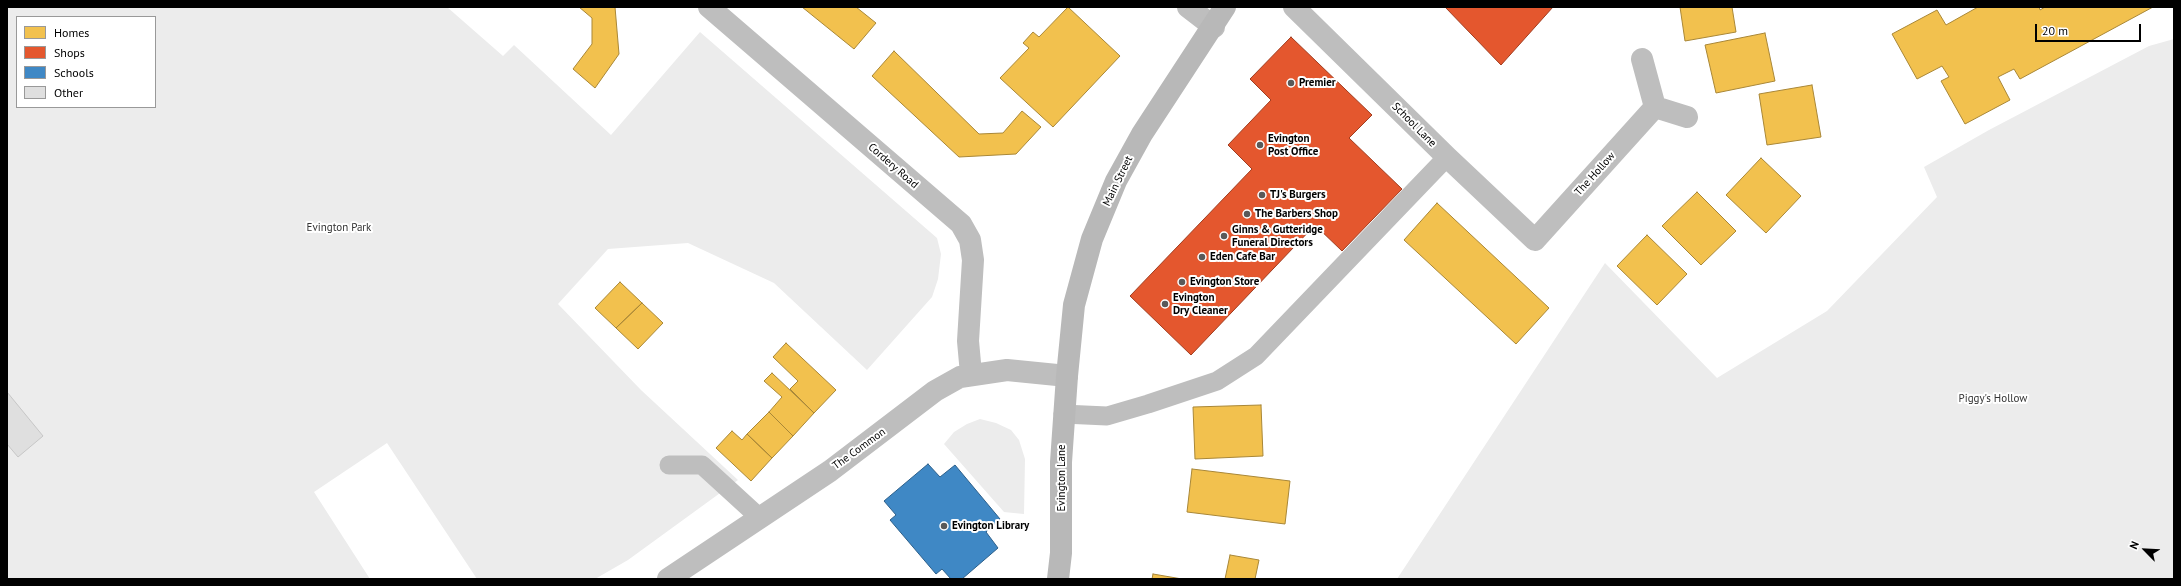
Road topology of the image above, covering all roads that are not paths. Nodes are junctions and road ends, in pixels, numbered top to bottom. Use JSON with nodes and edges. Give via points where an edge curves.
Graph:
{"nodes":[{"id":1,"x":709,"y":7,"type":"edge"},
{"id":2,"x":1188,"y":7,"type":"edge"},
{"id":3,"x":1225,"y":7,"type":"edge"},
{"id":4,"x":1294,"y":7,"type":"edge"},
{"id":5,"x":1214,"y":27,"type":"junction"},
{"id":6,"x":1642,"y":59,"type":"dead end"},
{"id":7,"x":1655,"y":107,"type":"junction"},
{"id":8,"x":1686,"y":117,"type":"dead end"},
{"id":9,"x":1446,"y":157,"type":"junction"},
{"id":10,"x":1535,"y":240,"type":"joint"},
{"id":11,"x":971,"y":374,"type":"junction"},
{"id":12,"x":1067,"y":376,"type":"junction"},
{"id":13,"x":1063,"y":414,"type":"junction"},
{"id":14,"x":669,"y":465,"type":"dead end"},
{"id":15,"x":760,"y":518,"type":"junction"},
{"id":16,"x":668,"y":579,"type":"edge"},
{"id":17,"x":1058,"y":579,"type":"edge"}],
"edges":[{"from":1,"to":11,"type":"street","name":"Cordery Road","via":[[961,224],[970,240],[973,260],[968,342]]},
{"from":2,"to":5,"type":"street"},
{"from":3,"to":5,"type":"main road","name":"Main Street"},
{"from":4,"to":9,"type":"street","name":"School Lane"},
{"from":5,"to":12,"type":"main road","name":"Main Street","via":[[1142,134],[1116,181],[1092,238],[1074,305]]},
{"from":6,"to":7,"type":"street"},
{"from":7,"to":8,"type":"street"},
{"from":7,"to":10,"type":"street","name":"The Hollow"},
{"from":9,"to":10,"type":"street","name":"School Lane"},
{"from":9,"to":13,"type":"lane","via":[[1256,356],[1217,381],[1148,404],[1107,416]]},
{"from":11,"to":12,"type":"street","name":"The Common","via":[[1007,370]]},
{"from":11,"to":15,"type":"street","name":"The Common","via":[[935,391],[870,441]]},
{"from":12,"to":13,"type":"main road","name":"Evington Lane"},
{"from":13,"to":17,"type":"main road","name":"Evington Lane","via":[[1061,553]]},
{"from":14,"to":15,"type":"lane","via":[[702,465]]},
{"from":15,"to":16,"type":"street","name":"The Common"}]}
